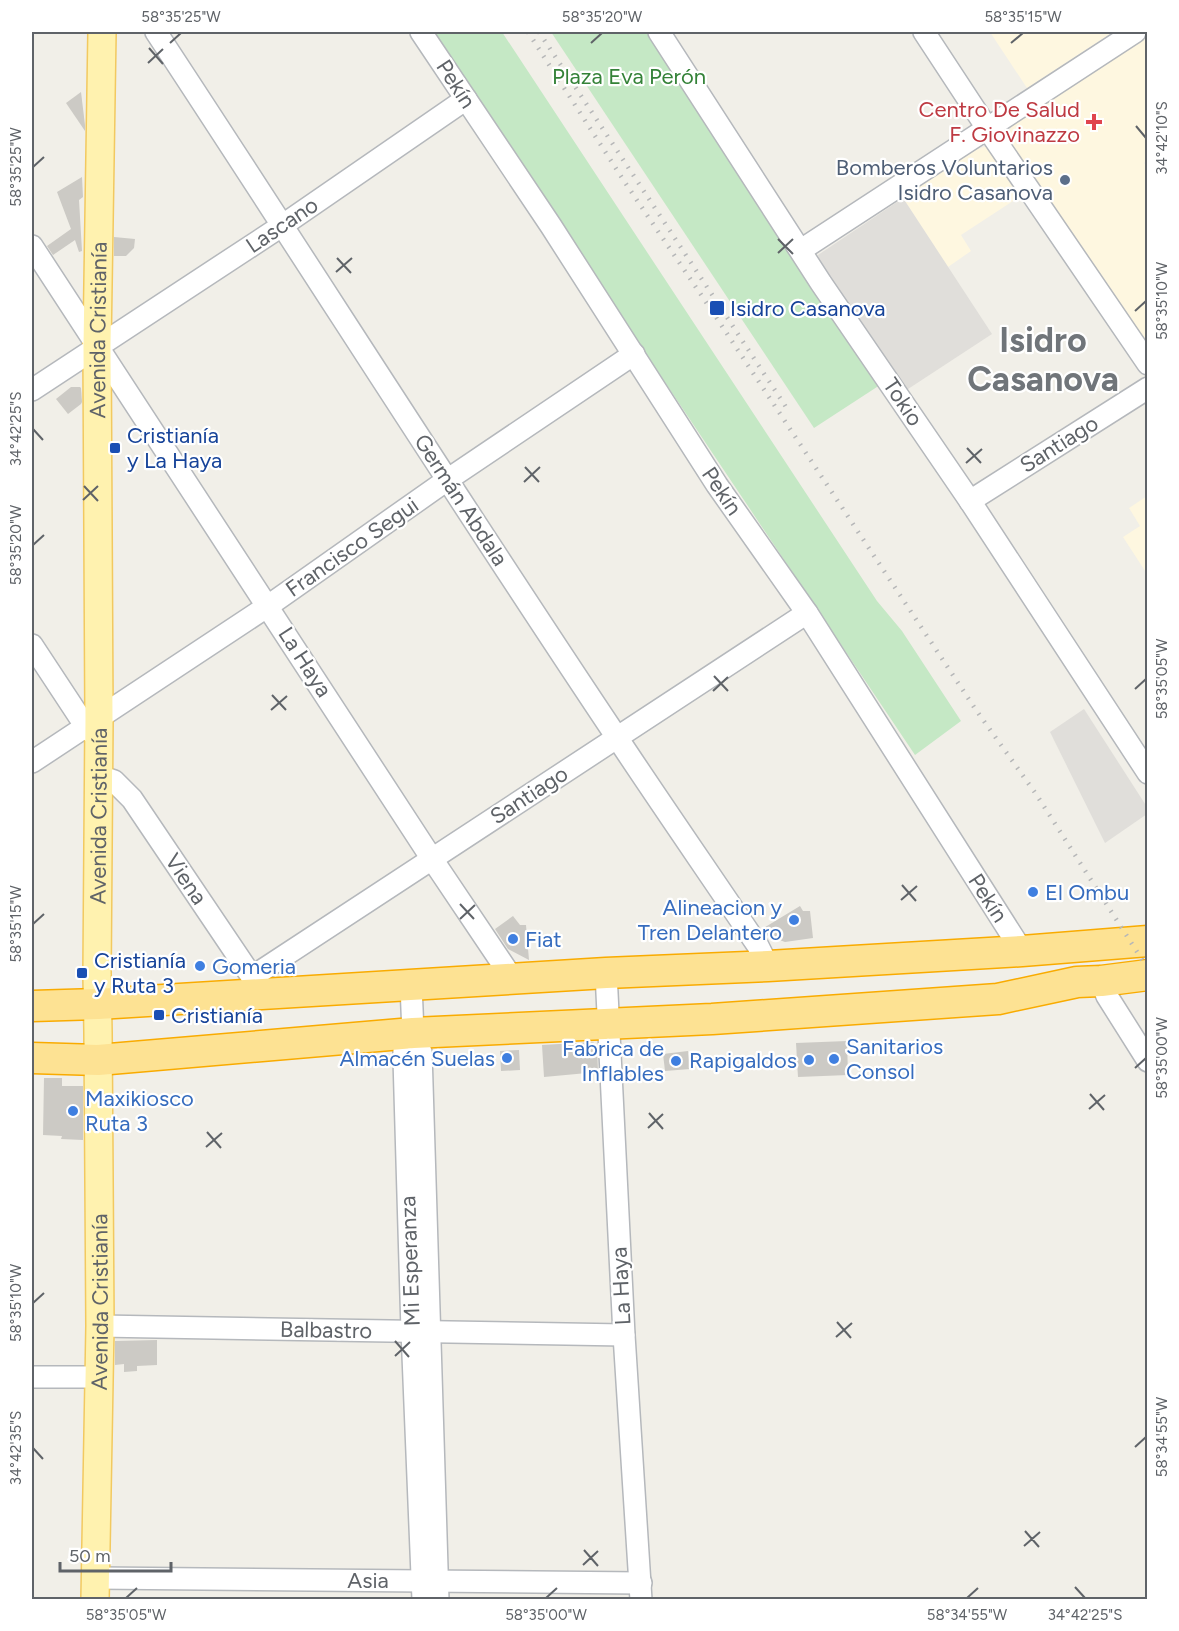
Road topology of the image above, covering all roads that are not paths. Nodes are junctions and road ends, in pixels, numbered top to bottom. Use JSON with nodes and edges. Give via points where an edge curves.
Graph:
{"nodes":[{"id":1,"x":102,"y":32,"type":"edge"},
{"id":2,"x":156,"y":32,"type":"edge"},
{"id":3,"x":422,"y":32,"type":"edge"},
{"id":4,"x":658,"y":32,"type":"edge"},
{"id":5,"x":924,"y":32,"type":"edge"},
{"id":6,"x":1135,"y":32,"type":"edge"},
{"id":7,"x":466,"y":99,"type":"junction"},
{"id":8,"x":987,"y":128,"type":"junction"},
{"id":9,"x":283,"y":225,"type":"junction"},
{"id":10,"x":32,"y":246,"type":"edge"},
{"id":11,"x":801,"y":250,"type":"junction"},
{"id":12,"x":97,"y":347,"type":"junction"},
{"id":13,"x":634,"y":354,"type":"junction"},
{"id":14,"x":1148,"y":364,"type":"edge"},
{"id":15,"x":1148,"y":388,"type":"edge"},
{"id":16,"x":32,"y":390,"type":"edge"},
{"id":17,"x":447,"y":480,"type":"junction"},
{"id":18,"x":970,"y":501,"type":"junction"},
{"id":19,"x":268,"y":606,"type":"junction"},
{"id":20,"x":807,"y":613,"type":"junction"},
{"id":21,"x":32,"y":645,"type":"edge"},
{"id":22,"x":95,"y":728,"type":"junction"},
{"id":23,"x":617,"y":738,"type":"junction"},
{"id":24,"x":1144,"y":759,"type":"edge"},
{"id":25,"x":32,"y":762,"type":"edge"},
{"id":26,"x":99,"y":776,"type":"junction"},
{"id":27,"x":432,"y":859,"type":"junction"},
{"id":28,"x":1148,"y":941,"type":"edge"},
{"id":29,"x":1022,"y":951,"type":"junction"},
{"id":30,"x":768,"y":966,"type":"junction"},
{"id":31,"x":606,"y":973,"type":"junction"},
{"id":32,"x":1148,"y":975,"type":"edge"},
{"id":33,"x":513,"y":978,"type":"junction"},
{"id":34,"x":1101,"y":981,"type":"junction"},
{"id":35,"x":411,"y":985,"type":"junction"},
{"id":36,"x":254,"y":986,"type":"junction"},
{"id":37,"x":98,"y":1004,"type":"junction"},
{"id":38,"x":32,"y":1006,"type":"edge"},
{"id":39,"x":608,"y":1024,"type":"junction"},
{"id":40,"x":414,"y":1033,"type":"junction"},
{"id":41,"x":32,"y":1058,"type":"edge"},
{"id":42,"x":98,"y":1060,"type":"junction"},
{"id":43,"x":1148,"y":1061,"type":"edge"},
{"id":44,"x":100,"y":1326,"type":"junction"},
{"id":45,"x":420,"y":1331,"type":"junction"},
{"id":46,"x":624,"y":1335,"type":"junction"},
{"id":47,"x":32,"y":1377,"type":"edge"},
{"id":48,"x":99,"y":1377,"type":"junction"},
{"id":49,"x":96,"y":1589,"type":"edge"},
{"id":50,"x":430,"y":1590,"type":"edge"},
{"id":51,"x":641,"y":1591,"type":"edge"}],
"edges":[{"from":1,"to":12,"type":"main road","name":"Avenida Cristianía"},
{"from":2,"to":9,"type":"street","name":"Germán Abdala"},
{"from":3,"to":7,"type":"street","name":"Pekín"},
{"from":4,"to":11,"type":"street","name":"Tokio"},
{"from":5,"to":8,"type":"street"},
{"from":6,"to":8,"type":"street"},
{"from":7,"to":9,"type":"street","name":"Lascano"},
{"from":7,"to":13,"type":"street","name":"Pekín"},
{"from":8,"to":11,"type":"street"},
{"from":8,"to":14,"type":"street"},
{"from":9,"to":12,"type":"street","name":"Lascano"},
{"from":9,"to":17,"type":"street","name":"Germán Abdala"},
{"from":10,"to":12,"type":"street","name":"La Haya"},
{"from":11,"to":18,"type":"street","name":"Tokio"},
{"from":12,"to":16,"type":"street","name":"Lascano"},
{"from":12,"to":19,"type":"street","name":"La Haya"},
{"from":12,"to":22,"type":"main road","name":"Avenida Cristianía"},
{"from":13,"to":17,"type":"street","name":"Francisco Segui"},
{"from":13,"to":20,"type":"street","name":"Pekín","via":[[717,484]]},
{"from":15,"to":18,"type":"street","name":"Santiago"},
{"from":17,"to":19,"type":"street","name":"Francisco Segui"},
{"from":17,"to":23,"type":"street","name":"Germán Abdala"},
{"from":18,"to":24,"type":"street","name":"Tokio"},
{"from":19,"to":22,"type":"street","name":"Francisco Segui"},
{"from":19,"to":27,"type":"street","name":"La Haya"},
{"from":20,"to":23,"type":"street","name":"Santiago"},
{"from":20,"to":29,"type":"street","name":"Pekín"},
{"from":21,"to":22,"type":"street"},
{"from":22,"to":25,"type":"street","name":"Francisco Segui"},
{"from":22,"to":26,"type":"main road","name":"Avenida Cristianía"},
{"from":23,"to":27,"type":"street","name":"Santiago"},
{"from":23,"to":30,"type":"street","name":"Germán Abdala"},
{"from":26,"to":36,"type":"street","name":"Viena","via":[[114,781],[132,799]]},
{"from":26,"to":37,"type":"main road","name":"Avenida Cristianía"},
{"from":27,"to":33,"type":"street","name":"La Haya"},
{"from":27,"to":36,"type":"street","name":"Santiago"},
{"from":28,"to":29,"type":"highway"},
{"from":29,"to":30,"type":"highway"},
{"from":30,"to":31,"type":"highway"},
{"from":31,"to":33,"type":"highway"},
{"from":31,"to":39,"type":"street","name":"La Haya"},
{"from":32,"to":34,"type":"highway"},
{"from":33,"to":35,"type":"highway"},
{"from":34,"to":39,"type":"highway","via":[[1077,982],[998,999]]},
{"from":34,"to":43,"type":"street"},
{"from":35,"to":36,"type":"highway"},
{"from":35,"to":40,"type":"street","name":"Mi Esperanza"},
{"from":36,"to":37,"type":"highway"},
{"from":37,"to":38,"type":"highway"},
{"from":37,"to":42,"type":"main road","name":"Avenida Cristianía"},
{"from":39,"to":40,"type":"highway"},
{"from":39,"to":46,"type":"street","name":"La Haya"},
{"from":40,"to":42,"type":"highway"},
{"from":40,"to":45,"type":"street","name":"Mi Esperanza","via":[[404,1050]]},
{"from":41,"to":42,"type":"highway"},
{"from":42,"to":44,"type":"main road","name":"Avenida Cristianía"},
{"from":44,"to":45,"type":"street","name":"Balbastro"},
{"from":44,"to":48,"type":"main road","name":"Avenida Cristianía"},
{"from":45,"to":46,"type":"street","name":"Balbastro"},
{"from":45,"to":50,"type":"street","name":"Mi Esperanza"},
{"from":46,"to":51,"type":"street","name":"La Haya"},
{"from":47,"to":48,"type":"street"},
{"from":48,"to":49,"type":"main road","name":"Avenida Cristianía"},
{"from":49,"to":50,"type":"street","name":"Asia"},
{"from":50,"to":51,"type":"street","name":"Asia"}]}
